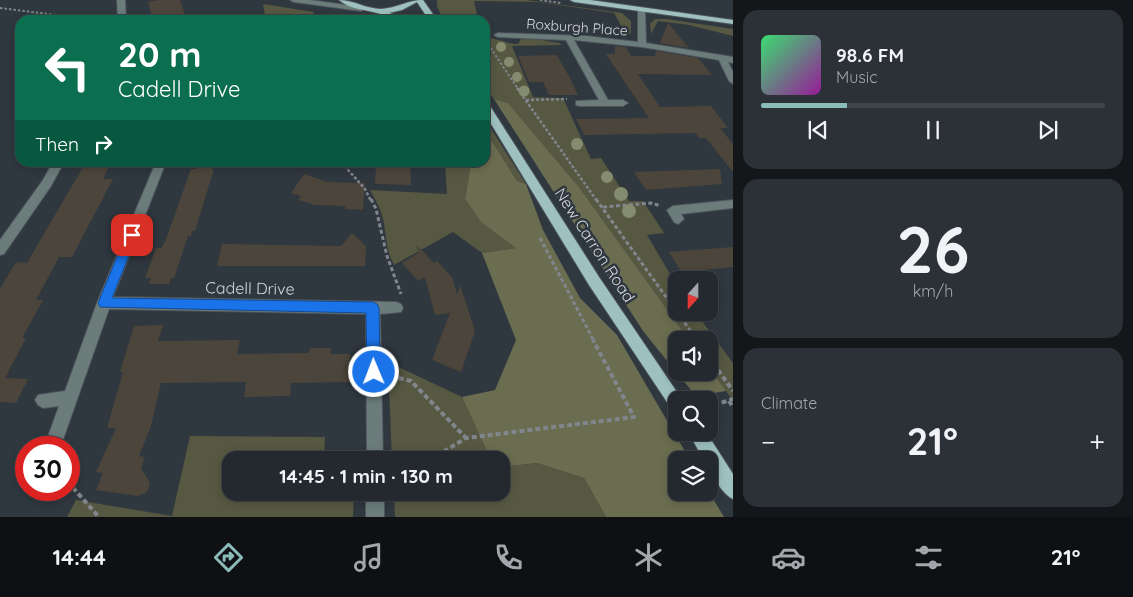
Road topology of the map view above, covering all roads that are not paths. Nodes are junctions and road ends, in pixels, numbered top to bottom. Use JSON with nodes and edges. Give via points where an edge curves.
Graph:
{"nodes":[{"id":1,"x":122,"y":0,"type":"edge"},
{"id":2,"x":294,"y":0,"type":"edge"},
{"id":3,"x":343,"y":0,"type":"edge"},
{"id":4,"x":418,"y":0,"type":"edge"},
{"id":5,"x":574,"y":0,"type":"edge"},
{"id":6,"x":364,"y":9,"type":"junction"},
{"id":7,"x":641,"y":10,"type":"junction"},
{"id":8,"x":122,"y":15,"type":"edge"},
{"id":9,"x":388,"y":15,"type":"edge"},
{"id":10,"x":430,"y":15,"type":"edge"},
{"id":11,"x":733,"y":22,"type":"edge"},
{"id":12,"x":498,"y":35,"type":"dead end"},
{"id":13,"x":568,"y":37,"type":"junction"},
{"id":14,"x":642,"y":45,"type":"junction"},
{"id":15,"x":723,"y":59,"type":"junction"},
{"id":16,"x":733,"y":60,"type":"edge"},
{"id":17,"x":733,"y":81,"type":"edge"},
{"id":18,"x":579,"y":103,"type":"road end"},
{"id":19,"x":605,"y":103,"type":"junction"},
{"id":20,"x":623,"y":103,"type":"dead end"},
{"id":21,"x":490,"y":114,"type":"edge"},
{"id":22,"x":56,"y":167,"type":"edge"},
{"id":23,"x":159,"y":167,"type":"edge"},
{"id":24,"x":733,"y":204,"type":"edge"},
{"id":25,"x":676,"y":214,"type":"road end"},
{"id":26,"x":0,"y":250,"type":"edge"},
{"id":27,"x":104,"y":303,"type":"junction"},
{"id":28,"x":373,"y":308,"type":"junction"},
{"id":29,"x":396,"y":308,"type":"road end"},
{"id":30,"x":668,"y":391,"type":"edge"},
{"id":31,"x":69,"y":398,"type":"junction"},
{"id":32,"x":43,"y":400,"type":"dead end"},
{"id":33,"x":56,"y":436,"type":"edge"},
{"id":34,"x":702,"y":441,"type":"edge"},
{"id":35,"x":375,"y":451,"type":"edge"},
{"id":36,"x":733,"y":490,"type":"edge"},
{"id":37,"x":375,"y":501,"type":"edge"},
{"id":38,"x":375,"y":517,"type":"edge"}],
"edges":[{"from":1,"to":8,"type":"street"},
{"from":2,"to":6,"type":"street"},
{"from":3,"to":6,"type":"main road"},
{"from":4,"to":6,"type":"main road","via":[[395,9]]},
{"from":4,"to":10,"type":"main road"},
{"from":5,"to":7,"type":"main road"},
{"from":6,"to":9,"type":"main road"},
{"from":7,"to":11,"type":"main road"},
{"from":7,"to":14,"type":"street","name":"Roxburgh Place"},
{"from":12,"to":13,"type":"street","name":"Roxburgh Place","via":[[511,38]]},
{"from":13,"to":14,"type":"street","name":"Roxburgh Place"},
{"from":13,"to":19,"type":"street"},
{"from":14,"to":15,"type":"street","name":"Roxburgh Place"},
{"from":15,"to":16,"type":"street","name":"Roxburgh Place"},
{"from":15,"to":17,"type":"street"},
{"from":18,"to":19,"type":"street"},
{"from":19,"to":20,"type":"street"},
{"from":21,"to":30,"type":"main road","name":"New Carron Road","via":[[594,281]]},
{"from":22,"to":26,"type":"street"},
{"from":23,"to":27,"type":"street"},
{"from":24,"to":25,"type":"street"},
{"from":27,"to":28,"type":"street","name":"Cadell Drive"},
{"from":27,"to":31,"type":"street"},
{"from":28,"to":29,"type":"street","name":"Cadell Drive"},
{"from":28,"to":35,"type":"street"},
{"from":31,"to":32,"type":"street"},
{"from":31,"to":33,"type":"street"},
{"from":34,"to":36,"type":"main road"},
{"from":37,"to":38,"type":"street"}]}
